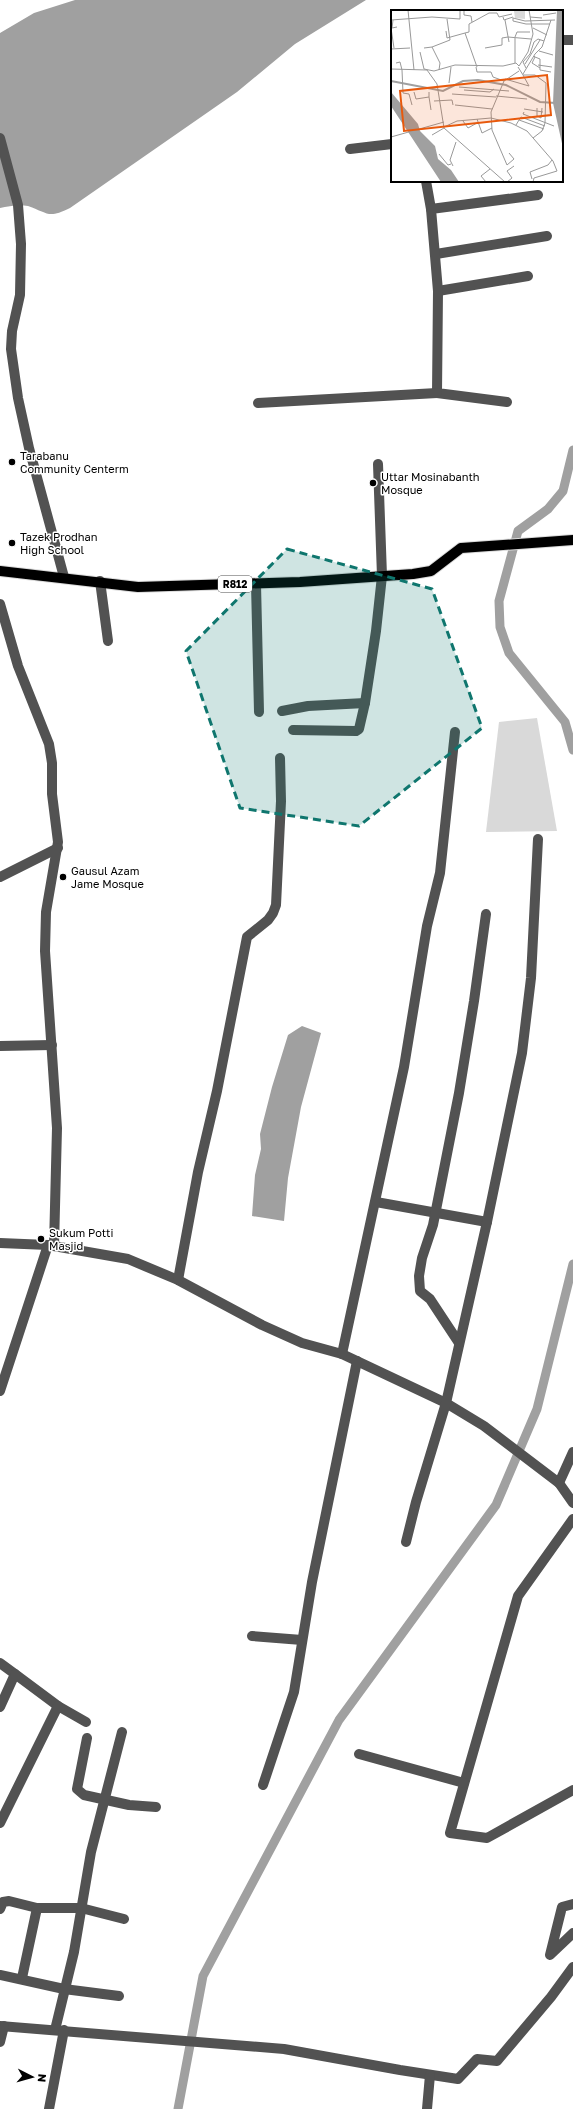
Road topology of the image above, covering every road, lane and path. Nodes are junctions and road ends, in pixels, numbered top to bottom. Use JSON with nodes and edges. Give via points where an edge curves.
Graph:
{"nodes":[{"id":1,"x":0,"y":138,"type":"edge"},
{"id":2,"x":391,"y":144,"type":"edge"},
{"id":3,"x":350,"y":149,"type":"dead end"},
{"id":4,"x":426,"y":182,"type":"edge"},
{"id":5,"x":538,"y":195,"type":"dead end"},
{"id":6,"x":431,"y":209,"type":"junction"},
{"id":7,"x":547,"y":236,"type":"dead end"},
{"id":8,"x":436,"y":254,"type":"junction"},
{"id":9,"x":528,"y":276,"type":"dead end"},
{"id":10,"x":438,"y":292,"type":"junction"},
{"id":11,"x":437,"y":393,"type":"junction"},
{"id":12,"x":507,"y":402,"type":"dead end"},
{"id":13,"x":258,"y":403,"type":"dead end"},
{"id":14,"x":378,"y":464,"type":"dead end"},
{"id":15,"x":573,"y":540,"type":"edge"},
{"id":16,"x":0,"y":571,"type":"edge"},
{"id":17,"x":382,"y":576,"type":"junction"},
{"id":18,"x":64,"y":577,"type":"junction"},
{"id":19,"x":100,"y":581,"type":"junction"},
{"id":20,"x":256,"y":584,"type":"junction"},
{"id":21,"x":0,"y":604,"type":"edge"},
{"id":22,"x":108,"y":641,"type":"dead end"},
{"id":23,"x":365,"y":703,"type":"junction"},
{"id":24,"x":282,"y":711,"type":"dead end"},
{"id":25,"x":259,"y":712,"type":"dead end"},
{"id":26,"x":293,"y":730,"type":"dead end"},
{"id":27,"x":455,"y":732,"type":"dead end"},
{"id":28,"x":280,"y":758,"type":"dead end"},
{"id":29,"x":538,"y":839,"type":"dead end"},
{"id":30,"x":58,"y":848,"type":"junction"},
{"id":31,"x":0,"y":877,"type":"edge"},
{"id":32,"x":486,"y":914,"type":"dead end"},
{"id":33,"x":52,"y":1045,"type":"junction"},
{"id":34,"x":0,"y":1046,"type":"edge"},
{"id":35,"x":376,"y":1202,"type":"junction"},
{"id":36,"x":435,"y":1212,"type":"junction"},
{"id":37,"x":487,"y":1222,"type":"junction"},
{"id":38,"x":0,"y":1243,"type":"edge"},
{"id":39,"x":51,"y":1246,"type":"junction"},
{"id":40,"x":178,"y":1280,"type":"junction"},
{"id":41,"x":459,"y":1344,"type":"junction"},
{"id":42,"x":342,"y":1354,"type":"junction"},
{"id":43,"x":356,"y":1361,"type":"junction"},
{"id":44,"x":0,"y":1391,"type":"edge"},
{"id":45,"x":446,"y":1403,"type":"junction"},
{"id":46,"x":573,"y":1452,"type":"edge"},
{"id":47,"x":559,"y":1483,"type":"junction"},
{"id":48,"x":573,"y":1503,"type":"edge"},
{"id":49,"x":573,"y":1519,"type":"edge"},
{"id":50,"x":406,"y":1542,"type":"dead end"},
{"id":51,"x":252,"y":1636,"type":"dead end"},
{"id":52,"x":302,"y":1640,"type":"junction"},
{"id":53,"x":0,"y":1663,"type":"edge"},
{"id":54,"x":15,"y":1674,"type":"junction"},
{"id":55,"x":58,"y":1706,"type":"junction"},
{"id":56,"x":0,"y":1707,"type":"edge"},
{"id":57,"x":86,"y":1722,"type":"dead end"},
{"id":58,"x":122,"y":1732,"type":"dead end"},
{"id":59,"x":87,"y":1738,"type":"dead end"},
{"id":60,"x":359,"y":1754,"type":"dead end"},
{"id":61,"x":464,"y":1783,"type":"junction"},
{"id":62,"x":263,"y":1785,"type":"dead end"},
{"id":63,"x":573,"y":1790,"type":"edge"},
{"id":64,"x":106,"y":1799,"type":"junction"},
{"id":65,"x":156,"y":1807,"type":"dead end"},
{"id":66,"x":0,"y":1823,"type":"edge"},
{"id":67,"x":573,"y":1904,"type":"edge"},
{"id":68,"x":37,"y":1908,"type":"junction"},
{"id":69,"x":81,"y":1908,"type":"junction"},
{"id":70,"x":0,"y":1909,"type":"edge"},
{"id":71,"x":124,"y":1919,"type":"dead end"},
{"id":72,"x":573,"y":1933,"type":"edge"},
{"id":73,"x":573,"y":1967,"type":"edge"},
{"id":74,"x":0,"y":1975,"type":"edge"},
{"id":75,"x":22,"y":1978,"type":"junction"},
{"id":76,"x":64,"y":1989,"type":"junction"},
{"id":77,"x":119,"y":1996,"type":"dead end"},
{"id":78,"x":2,"y":2026,"type":"edge"},
{"id":79,"x":60,"y":2030,"type":"junction"},
{"id":80,"x":0,"y":2042,"type":"edge"},
{"id":81,"x":430,"y":2075,"type":"junction"},
{"id":82,"x":49,"y":2109,"type":"edge"},
{"id":83,"x":427,"y":2109,"type":"edge"}],
"edges":[{"from":1,"to":18,"type":"street","via":[[18,205],[21,244],[20,295],[11,349],[18,398]]},
{"from":2,"to":3,"type":"street"},
{"from":4,"to":6,"type":"street"},
{"from":5,"to":6,"type":"street"},
{"from":6,"to":8,"type":"street"},
{"from":7,"to":8,"type":"street"},
{"from":8,"to":10,"type":"street"},
{"from":9,"to":10,"type":"street"},
{"from":10,"to":11,"type":"street"},
{"from":11,"to":12,"type":"street"},
{"from":11,"to":13,"type":"street"},
{"from":14,"to":17,"type":"street"},
{"from":15,"to":17,"type":"main road","number":"R812","via":[[461,548],[430,571]]},
{"from":16,"to":18,"type":"main road","number":"R812"},
{"from":17,"to":20,"type":"main road","number":"R812"},
{"from":17,"to":23,"type":"street"},
{"from":18,"to":19,"type":"main road","number":"R812"},
{"from":19,"to":20,"type":"main road","number":"R812","via":[[138,586]]},
{"from":19,"to":22,"type":"street"},
{"from":20,"to":25,"type":"street"},
{"from":21,"to":30,"type":"street","via":[[18,666],[49,744]]},
{"from":23,"to":24,"type":"street","via":[[308,706]]},
{"from":23,"to":26,"type":"street","via":[[356,731]]},
{"from":27,"to":35,"type":"street","via":[[440,873],[427,926],[404,1067]]},
{"from":28,"to":40,"type":"street","via":[[281,801],[276,905],[273,913],[254,929],[246,942]]},
{"from":29,"to":37,"type":"street","via":[[531,978],[523,1046]]},
{"from":30,"to":31,"type":"street"},
{"from":30,"to":33,"type":"street","via":[[46,912],[45,951]]},
{"from":32,"to":36,"type":"street","via":[[459,1094]]},
{"from":33,"to":34,"type":"street"},
{"from":33,"to":39,"type":"street","via":[[57,1128]]},
{"from":35,"to":36,"type":"street"},
{"from":35,"to":42,"type":"street"},
{"from":36,"to":37,"type":"street"},
{"from":36,"to":41,"type":"street","via":[[419,1276],[420,1291],[430,1300]]},
{"from":37,"to":41,"type":"street"},
{"from":38,"to":39,"type":"street"},
{"from":39,"to":40,"type":"street","via":[[128,1259]]},
{"from":39,"to":44,"type":"street"},
{"from":40,"to":42,"type":"street","via":[[282,1334],[302,1343]]},
{"from":41,"to":45,"type":"street"},
{"from":42,"to":43,"type":"street"},
{"from":43,"to":45,"type":"street"},
{"from":43,"to":52,"type":"street"},
{"from":45,"to":47,"type":"street","via":[[484,1426]]},
{"from":45,"to":50,"type":"street"},
{"from":46,"to":47,"type":"street"},
{"from":47,"to":48,"type":"street"},
{"from":49,"to":61,"type":"street","via":[[518,1596]]},
{"from":51,"to":52,"type":"street"},
{"from":52,"to":62,"type":"street","via":[[294,1692]]},
{"from":53,"to":54,"type":"street"},
{"from":54,"to":55,"type":"street"},
{"from":54,"to":56,"type":"street"},
{"from":55,"to":57,"type":"street"},
{"from":55,"to":66,"type":"street"},
{"from":58,"to":64,"type":"street"},
{"from":59,"to":64,"type":"street","via":[[77,1789],[84,1795]]},
{"from":60,"to":61,"type":"street"},
{"from":61,"to":63,"type":"street","via":[[450,1833],[487,1838]]},
{"from":64,"to":65,"type":"street","via":[[130,1806]]},
{"from":64,"to":69,"type":"street","via":[[91,1852]]},
{"from":67,"to":72,"type":"street","via":[[562,1906],[550,1955]]},
{"from":68,"to":69,"type":"street"},
{"from":68,"to":70,"type":"street","via":[[9,1901],[3,1902]]},
{"from":68,"to":75,"type":"street"},
{"from":69,"to":71,"type":"street"},
{"from":69,"to":76,"type":"street","via":[[74,1952]]},
{"from":73,"to":81,"type":"street","via":[[551,1998],[497,2061],[477,2059],[458,2079]]},
{"from":74,"to":75,"type":"street"},
{"from":75,"to":76,"type":"street"},
{"from":76,"to":77,"type":"street"},
{"from":76,"to":79,"type":"street"},
{"from":78,"to":79,"type":"street"},
{"from":78,"to":80,"type":"street"},
{"from":79,"to":81,"type":"street","via":[[284,2049]]},
{"from":79,"to":82,"type":"street"},
{"from":81,"to":83,"type":"street"}]}
